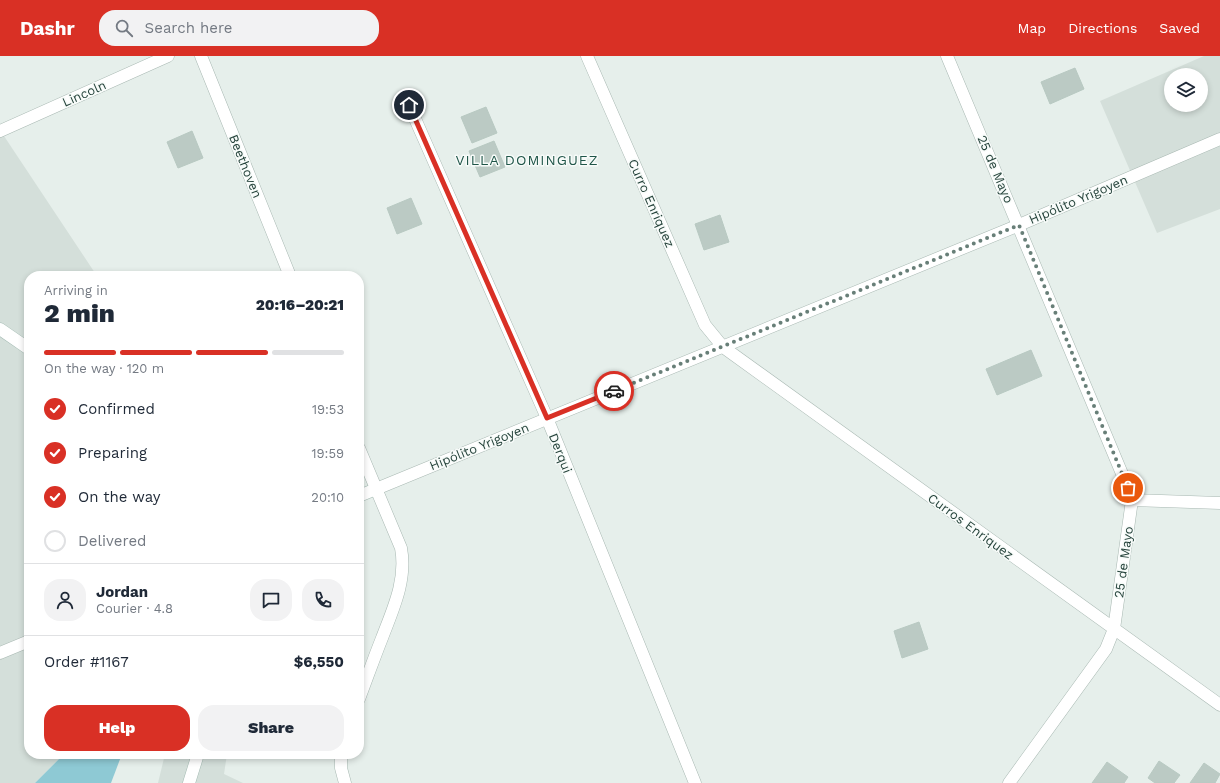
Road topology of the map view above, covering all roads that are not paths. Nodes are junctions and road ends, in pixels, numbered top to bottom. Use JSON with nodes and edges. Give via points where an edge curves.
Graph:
{"nodes":[{"id":1,"x":168,"y":56,"type":"edge"},
{"id":2,"x":201,"y":56,"type":"edge"},
{"id":3,"x":587,"y":56,"type":"edge"},
{"id":4,"x":948,"y":56,"type":"edge"},
{"id":5,"x":409,"y":105,"type":"dead end"},
{"id":6,"x":0,"y":131,"type":"edge"},
{"id":7,"x":1220,"y":139,"type":"edge"},
{"id":8,"x":1019,"y":225,"type":"junction"},
{"id":9,"x":288,"y":271,"type":"edge"},
{"id":10,"x":0,"y":329,"type":"edge"},
{"id":11,"x":24,"y":346,"type":"edge"},
{"id":12,"x":723,"y":347,"type":"junction"},
{"id":13,"x":547,"y":418,"type":"junction"},
{"id":14,"x":364,"y":460,"type":"edge"},
{"id":15,"x":376,"y":489,"type":"junction"},
{"id":16,"x":364,"y":494,"type":"edge"},
{"id":17,"x":1132,"y":500,"type":"junction"},
{"id":18,"x":1220,"y":503,"type":"edge"},
{"id":19,"x":1114,"y":629,"type":"junction"},
{"id":20,"x":24,"y":643,"type":"edge"},
{"id":21,"x":0,"y":653,"type":"edge"},
{"id":22,"x":364,"y":686,"type":"edge"},
{"id":23,"x":1220,"y":705,"type":"edge"},
{"id":24,"x":196,"y":759,"type":"edge"},
{"id":25,"x":341,"y":759,"type":"edge"},
{"id":26,"x":189,"y":783,"type":"edge"},
{"id":27,"x":345,"y":783,"type":"edge"},
{"id":28,"x":695,"y":783,"type":"edge"},
{"id":29,"x":1009,"y":783,"type":"edge"}],
"edges":[{"from":1,"to":6,"type":"street","name":"Lincoln"},
{"from":2,"to":9,"type":"street","name":"Beethoven"},
{"from":3,"to":12,"type":"street","name":"Curro Enriquez","via":[[705,324]]},
{"from":4,"to":8,"type":"street","name":"25 de Mayo"},
{"from":5,"to":13,"type":"street","name":"Derqui"},
{"from":7,"to":8,"type":"street","name":"Hipólito Yrigoyen"},
{"from":8,"to":12,"type":"street","name":"Hipólito Yrigoyen"},
{"from":8,"to":17,"type":"street","name":"25 de Mayo"},
{"from":10,"to":11,"type":"street"},
{"from":12,"to":13,"type":"street","name":"Hipólito Yrigoyen"},
{"from":12,"to":19,"type":"street","name":"Curros Enriquez"},
{"from":13,"to":15,"type":"street","name":"Hipólito Yrigoyen"},
{"from":13,"to":28,"type":"street","name":"Derqui"},
{"from":14,"to":15,"type":"street"},
{"from":15,"to":16,"type":"street","name":"Hipólito Yrigoyen"},
{"from":15,"to":22,"type":"street","via":[[401,548],[402,580]]},
{"from":17,"to":18,"type":"street"},
{"from":17,"to":19,"type":"street","name":"25 de Mayo"},
{"from":19,"to":23,"type":"street","name":"Curros Enriquez"},
{"from":19,"to":29,"type":"street","name":"25 de Mayo","via":[[1106,649]]},
{"from":20,"to":21,"type":"street"},
{"from":24,"to":26,"type":"street"},
{"from":25,"to":27,"type":"street"}]}
